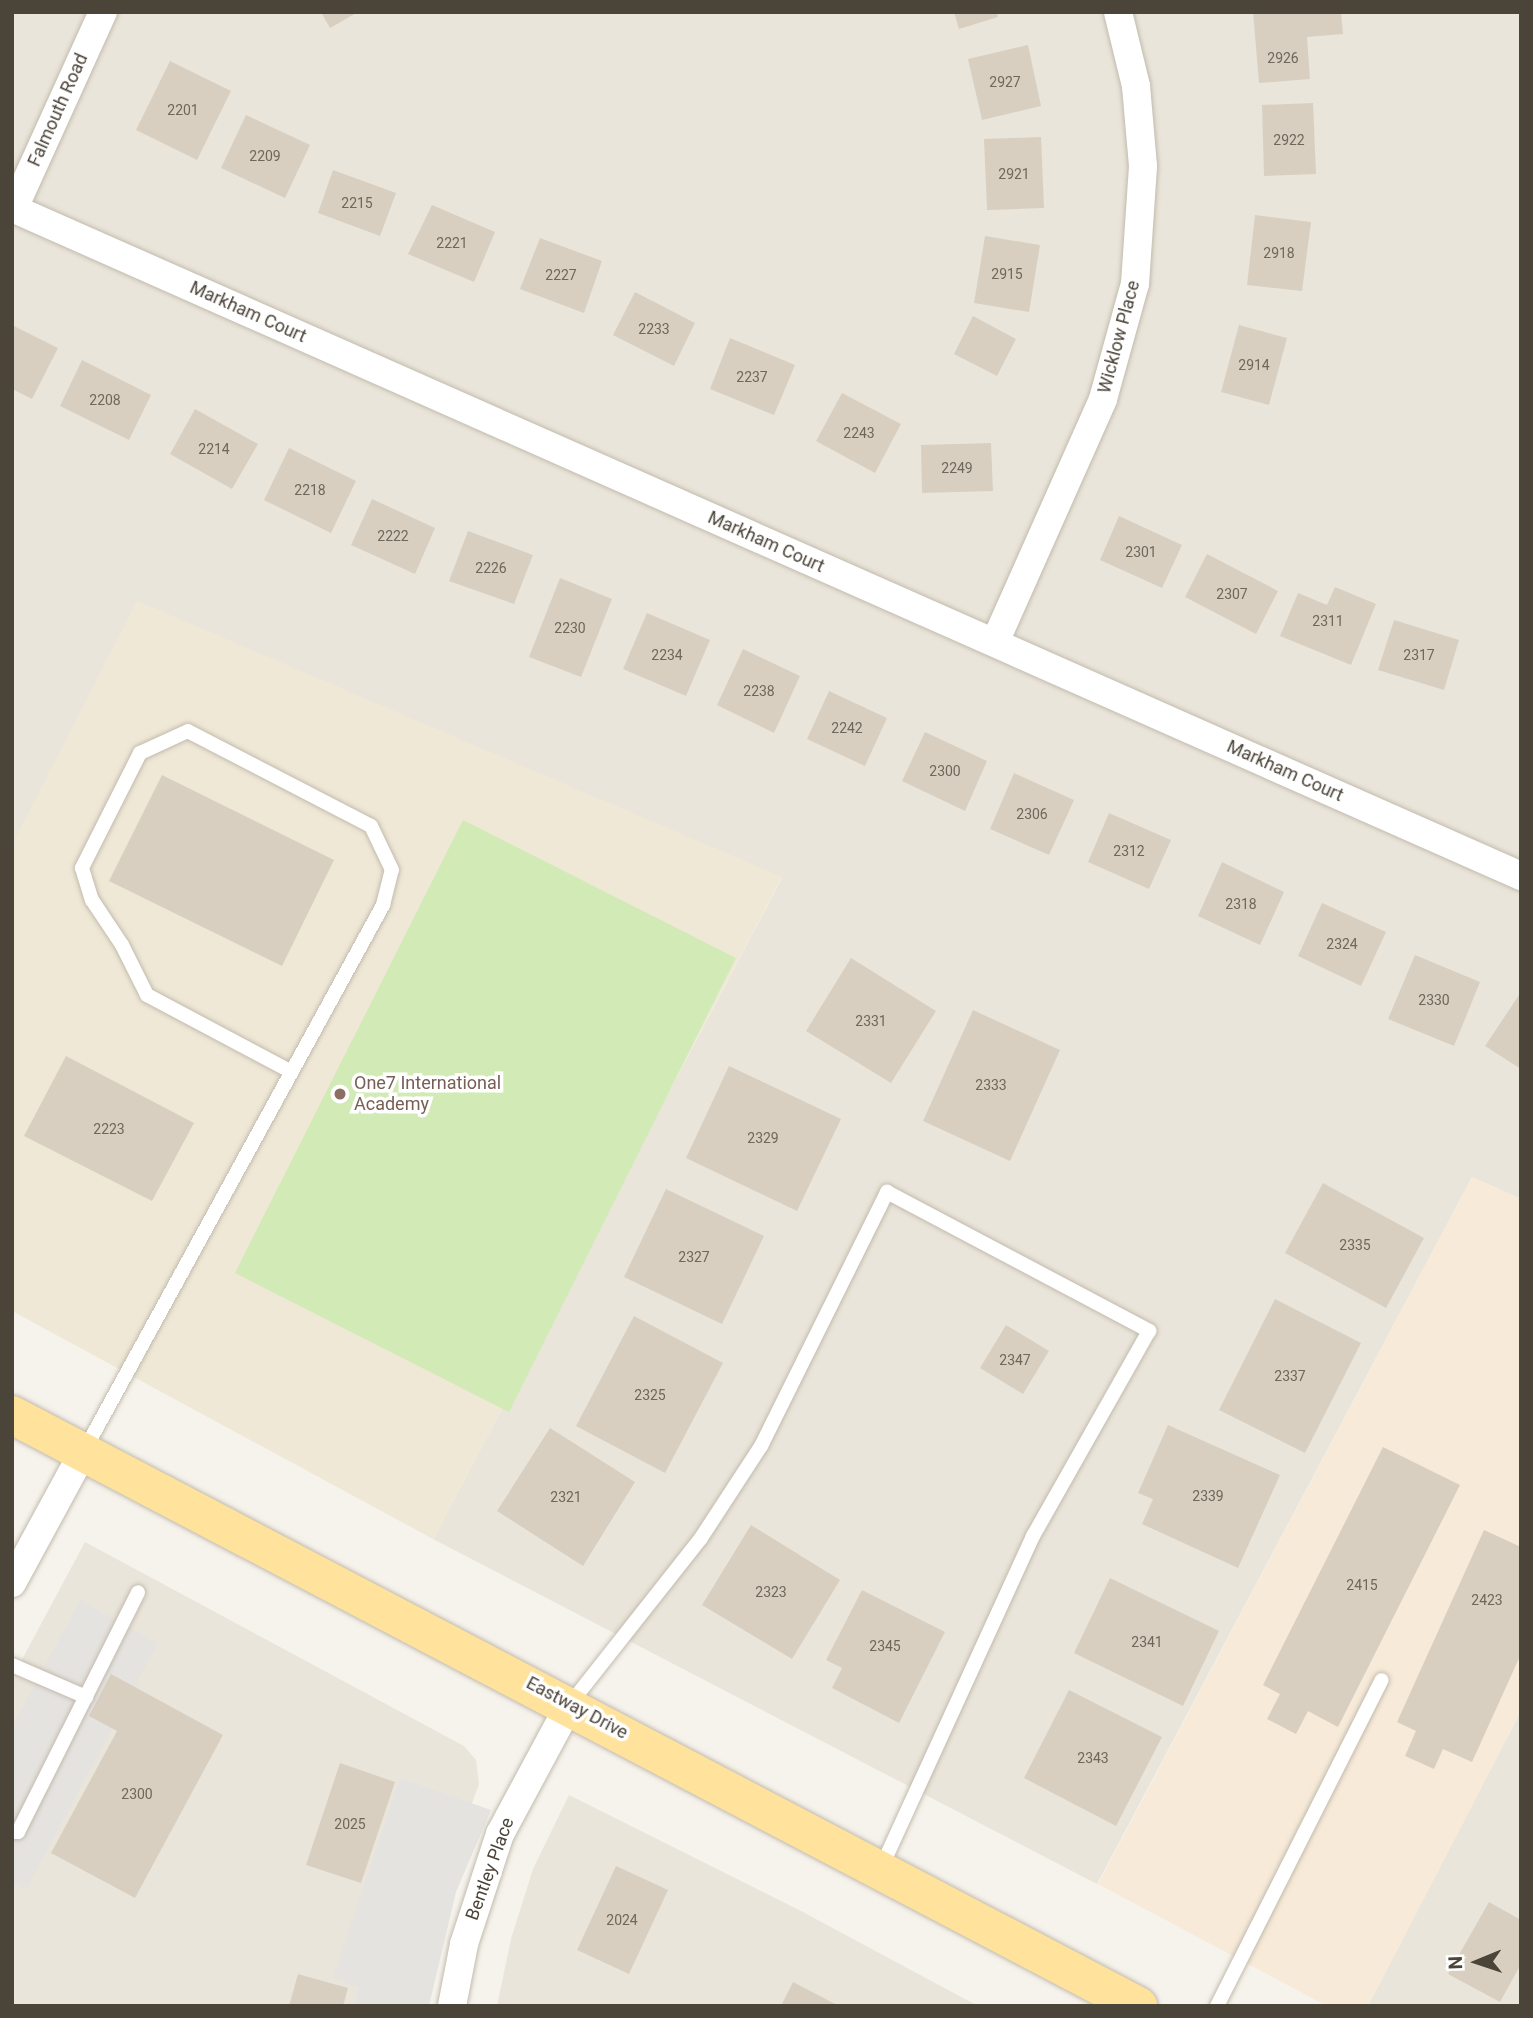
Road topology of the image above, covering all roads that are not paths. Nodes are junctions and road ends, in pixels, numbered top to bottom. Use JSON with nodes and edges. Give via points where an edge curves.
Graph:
{"nodes":[{"id":1,"x":103,"y":12,"type":"edge"},
{"id":2,"x":1118,"y":12,"type":"edge"},
{"id":3,"x":13,"y":208,"type":"edge"},
{"id":4,"x":995,"y":642,"type":"junction"},
{"id":5,"x":1521,"y":876,"type":"edge"},
{"id":6,"x":290,"y":1072,"type":"junction"},
{"id":7,"x":12,"y":1415,"type":"edge"},
{"id":8,"x":83,"y":1452,"type":"junction"},
{"id":9,"x":12,"y":1583,"type":"edge"},
{"id":10,"x":138,"y":1592,"type":"dead end"},
{"id":11,"x":12,"y":1665,"type":"edge"},
{"id":12,"x":1382,"y":1680,"type":"dead end"},
{"id":13,"x":86,"y":1697,"type":"junction"},
{"id":14,"x":570,"y":1704,"type":"junction"},
{"id":15,"x":12,"y":1832,"type":"edge"},
{"id":16,"x":881,"y":1868,"type":"junction"},
{"id":17,"x":452,"y":2006,"type":"edge"},
{"id":18,"x":1138,"y":2006,"type":"edge"},
{"id":19,"x":1217,"y":2006,"type":"edge"}],
"edges":[{"from":1,"to":3,"type":"street","name":"Falmouth Road"},
{"from":2,"to":4,"type":"street","name":"Wicklow Place","via":[[1136,86],[1143,166],[1135,284],[1102,399]]},
{"from":3,"to":4,"type":"street","name":"Markham Court"},
{"from":4,"to":5,"type":"street","name":"Markham Court"},
{"from":6,"to":6,"type":"lane","via":[[146,995],[122,945],[92,901],[82,867],[140,753],[188,731],[371,826],[392,870],[383,905]]},
{"from":6,"to":8,"type":"lane"},
{"from":7,"to":8,"type":"main road","name":"Eastway Drive"},
{"from":8,"to":9,"type":"street"},
{"from":8,"to":14,"type":"main road","name":"Eastway Drive"},
{"from":10,"to":13,"type":"lane"},
{"from":11,"to":13,"type":"lane"},
{"from":12,"to":19,"type":"lane"},
{"from":13,"to":15,"type":"lane","via":[[18,1832]]},
{"from":14,"to":16,"type":"main road","name":"Eastway Drive"},
{"from":14,"to":16,"type":"lane","via":[[701,1538],[761,1446],[887,1192],[1149,1331],[1033,1536]]},
{"from":14,"to":17,"type":"street","name":"Bentley Place","via":[[500,1834],[464,1944]]},
{"from":16,"to":18,"type":"main road","name":"Eastway Drive"}]}
